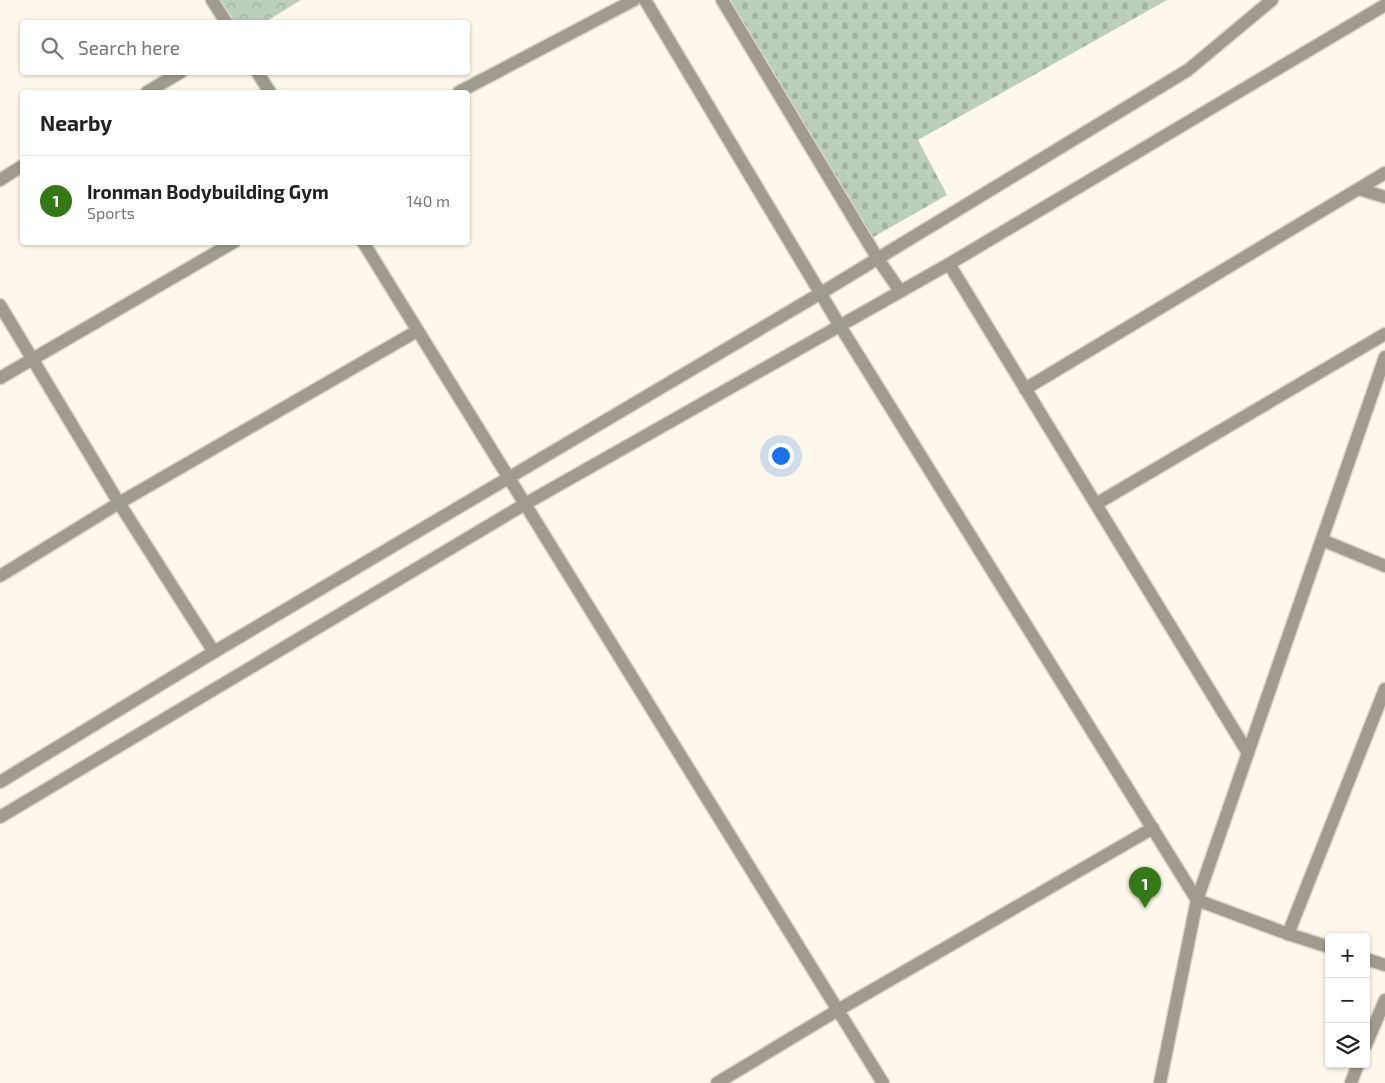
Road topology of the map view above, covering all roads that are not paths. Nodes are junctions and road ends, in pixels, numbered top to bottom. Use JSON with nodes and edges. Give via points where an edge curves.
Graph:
{"nodes":[{"id":1,"x":212,"y":0,"type":"edge"},
{"id":2,"x":634,"y":0,"type":"edge"},
{"id":3,"x":645,"y":0,"type":"edge"},
{"id":4,"x":722,"y":0,"type":"edge"},
{"id":5,"x":1272,"y":0,"type":"edge"},
{"id":6,"x":1384,"y":8,"type":"edge"},
{"id":7,"x":225,"y":20,"type":"edge"},
{"id":8,"x":176,"y":75,"type":"edge"},
{"id":9,"x":259,"y":75,"type":"edge"},
{"id":10,"x":150,"y":90,"type":"edge"},
{"id":11,"x":269,"y":90,"type":"edge"},
{"id":12,"x":463,"y":90,"type":"edge"},
{"id":13,"x":20,"y":167,"type":"edge"},
{"id":14,"x":1385,"y":173,"type":"edge"},
{"id":15,"x":0,"y":180,"type":"edge"},
{"id":16,"x":1359,"y":189,"type":"junction"},
{"id":17,"x":1385,"y":197,"type":"edge"},
{"id":18,"x":229,"y":245,"type":"edge"},
{"id":19,"x":365,"y":245,"type":"edge"},
{"id":20,"x":878,"y":259,"type":"junction"},
{"id":21,"x":949,"y":264,"type":"junction"},
{"id":22,"x":900,"y":291,"type":"junction"},
{"id":23,"x":821,"y":293,"type":"junction"},
{"id":24,"x":0,"y":305,"type":"edge"},
{"id":25,"x":840,"y":326,"type":"junction"},
{"id":26,"x":417,"y":331,"type":"junction"},
{"id":27,"x":1385,"y":334,"type":"edge"},
{"id":28,"x":1385,"y":357,"type":"edge"},
{"id":29,"x":32,"y":358,"type":"junction"},
{"id":30,"x":0,"y":378,"type":"edge"},
{"id":31,"x":1025,"y":390,"type":"junction"},
{"id":32,"x":508,"y":478,"type":"junction"},
{"id":33,"x":119,"y":504,"type":"junction"},
{"id":34,"x":525,"y":504,"type":"junction"},
{"id":35,"x":1096,"y":504,"type":"junction"},
{"id":36,"x":1322,"y":540,"type":"junction"},
{"id":37,"x":1385,"y":566,"type":"edge"},
{"id":38,"x":0,"y":576,"type":"edge"},
{"id":39,"x":214,"y":652,"type":"junction"},
{"id":40,"x":1385,"y":689,"type":"edge"},
{"id":41,"x":1248,"y":753,"type":"junction"},
{"id":42,"x":0,"y":782,"type":"edge"},
{"id":43,"x":0,"y":817,"type":"edge"},
{"id":44,"x":1153,"y":828,"type":"junction"},
{"id":45,"x":1197,"y":900,"type":"junction"},
{"id":46,"x":1288,"y":934,"type":"junction"},
{"id":47,"x":1325,"y":946,"type":"edge"},
{"id":48,"x":1370,"y":960,"type":"edge"},
{"id":49,"x":1385,"y":965,"type":"edge"},
{"id":50,"x":1385,"y":1000,"type":"edge"},
{"id":51,"x":838,"y":1010,"type":"junction"},
{"id":52,"x":1370,"y":1036,"type":"edge"},
{"id":53,"x":1357,"y":1068,"type":"edge"},
{"id":54,"x":717,"y":1083,"type":"edge"},
{"id":55,"x":883,"y":1083,"type":"edge"},
{"id":56,"x":1160,"y":1083,"type":"edge"},
{"id":57,"x":1351,"y":1083,"type":"edge"}],
"edges":[{"from":1,"to":7,"type":"street"},
{"from":2,"to":12,"type":"street"},
{"from":3,"to":23,"type":"street"},
{"from":4,"to":20,"type":"street"},
{"from":5,"to":20,"type":"street","via":[[1188,70]]},
{"from":6,"to":21,"type":"street"},
{"from":8,"to":10,"type":"street"},
{"from":9,"to":11,"type":"street"},
{"from":13,"to":15,"type":"street"},
{"from":14,"to":16,"type":"street"},
{"from":16,"to":17,"type":"street"},
{"from":16,"to":31,"type":"street"},
{"from":18,"to":29,"type":"street"},
{"from":19,"to":26,"type":"street"},
{"from":20,"to":22,"type":"street"},
{"from":20,"to":23,"type":"street"},
{"from":21,"to":22,"type":"street"},
{"from":21,"to":31,"type":"street"},
{"from":22,"to":25,"type":"street"},
{"from":23,"to":25,"type":"street"},
{"from":23,"to":32,"type":"street"},
{"from":24,"to":29,"type":"street"},
{"from":25,"to":34,"type":"street"},
{"from":25,"to":44,"type":"street"},
{"from":26,"to":32,"type":"street"},
{"from":26,"to":33,"type":"street"},
{"from":27,"to":35,"type":"street"},
{"from":28,"to":36,"type":"street"},
{"from":29,"to":30,"type":"street"},
{"from":29,"to":33,"type":"street"},
{"from":31,"to":35,"type":"street"},
{"from":32,"to":34,"type":"street"},
{"from":32,"to":39,"type":"street"},
{"from":33,"to":38,"type":"street"},
{"from":33,"to":39,"type":"street"},
{"from":34,"to":43,"type":"street"},
{"from":34,"to":51,"type":"street"},
{"from":35,"to":41,"type":"street"},
{"from":36,"to":37,"type":"street"},
{"from":36,"to":41,"type":"street"},
{"from":39,"to":42,"type":"street"},
{"from":40,"to":46,"type":"street"},
{"from":41,"to":45,"type":"street"},
{"from":44,"to":45,"type":"street"},
{"from":44,"to":51,"type":"street"},
{"from":45,"to":46,"type":"street"},
{"from":45,"to":56,"type":"street"},
{"from":46,"to":47,"type":"street"},
{"from":48,"to":49,"type":"street"},
{"from":50,"to":52,"type":"street"},
{"from":51,"to":54,"type":"street"},
{"from":51,"to":55,"type":"street"},
{"from":53,"to":57,"type":"street"}]}
